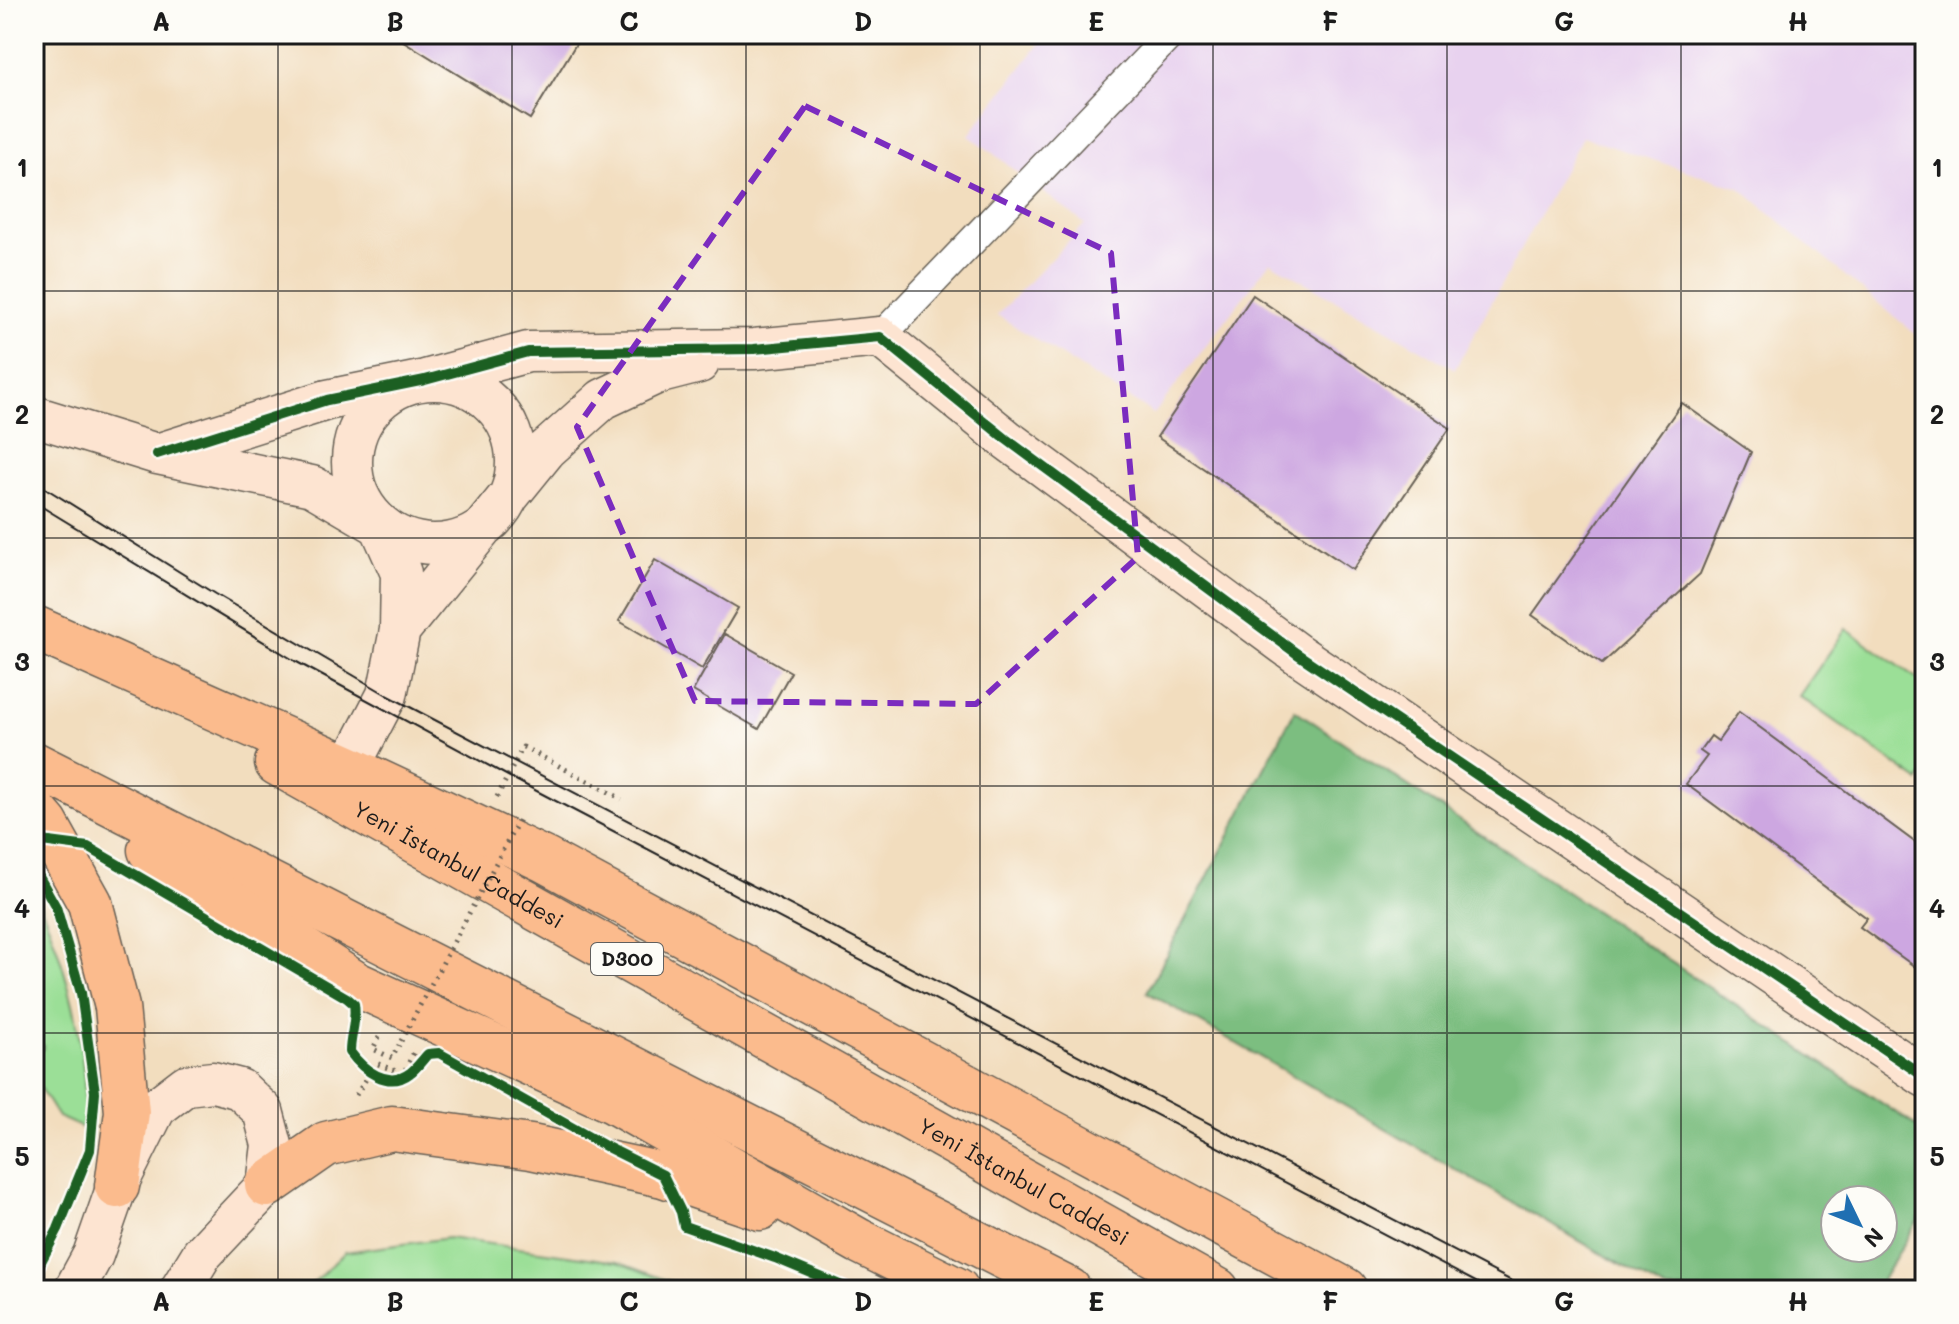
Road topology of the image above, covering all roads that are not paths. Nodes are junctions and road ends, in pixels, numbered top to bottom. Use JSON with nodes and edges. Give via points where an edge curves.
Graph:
{"nodes":[{"id":1,"x":1171,"y":34,"type":"edge"},
{"id":2,"x":880,"y":337,"type":"junction"},
{"id":3,"x":754,"y":349,"type":"junction"},
{"id":4,"x":425,"y":380,"type":"junction"},
{"id":5,"x":34,"y":416,"type":"edge"},
{"id":6,"x":157,"y":454,"type":"junction"},
{"id":7,"x":491,"y":521,"type":"junction"},
{"id":8,"x":380,"y":526,"type":"junction"},
{"id":9,"x":36,"y":628,"type":"edge"},
{"id":10,"x":400,"y":630,"type":"junction"},
{"id":11,"x":34,"y":764,"type":"edge"},
{"id":12,"x":349,"y":768,"type":"junction"},
{"id":13,"x":34,"y":775,"type":"edge"},
{"id":14,"x":34,"y":810,"type":"edge"},
{"id":15,"x":1925,"y":1077,"type":"edge"},
{"id":16,"x":267,"y":1185,"type":"junction"},
{"id":17,"x":117,"y":1186,"type":"junction"},
{"id":18,"x":859,"y":1241,"type":"junction"},
{"id":19,"x":74,"y":1290,"type":"edge"},
{"id":20,"x":180,"y":1290,"type":"edge"},
{"id":21,"x":957,"y":1290,"type":"edge"},
{"id":22,"x":1069,"y":1290,"type":"edge"},
{"id":23,"x":1217,"y":1290,"type":"edge"},
{"id":24,"x":1345,"y":1290,"type":"edge"}],
"edges":[{"from":1,"to":2,"type":"street"},
{"from":2,"to":3,"type":"street"},
{"from":2,"to":15,"type":"street","via":[[1006,439],[1296,653]]},
{"from":3,"to":4,"type":"street","via":[[528,352]]},
{"from":3,"to":7,"type":"street","via":[[656,374],[603,399],[547,449]]},
{"from":4,"to":6,"type":"street","via":[[327,400]]},
{"from":4,"to":7,"type":"street","via":[[452,382],[477,392],[498,410],[510,431],[514,478]]},
{"from":4,"to":8,"type":"street","via":[[398,388],[376,404],[360,426],[352,452],[352,479],[362,505]]},
{"from":5,"to":6,"type":"street"},
{"from":6,"to":8,"type":"street","via":[[312,486]]},
{"from":7,"to":8,"type":"street","via":[[472,535],[437,544],[401,538]]},
{"from":7,"to":10,"type":"street"},
{"from":8,"to":10,"type":"street","via":[[401,573]]},
{"from":9,"to":12,"type":"highway"},
{"from":9,"to":23,"type":"highway","name":"Yeni İstanbul Caddesi","number":"D300"},
{"from":10,"to":12,"type":"street","via":[[387,695]]},
{"from":11,"to":22,"type":"highway"},
{"from":12,"to":24,"type":"highway","via":[[545,860]]},
{"from":13,"to":18,"type":"highway","via":[[356,984],[613,1101]]},
{"from":14,"to":17,"type":"highway","via":[[90,903],[117,1007],[127,1112]]},
{"from":16,"to":17,"type":"street","via":[[272,1145],[263,1111],[240,1089],[213,1082],[186,1085],[156,1108]]},
{"from":16,"to":18,"type":"highway","via":[[326,1144],[392,1128],[531,1147],[663,1175]]},
{"from":16,"to":20,"type":"street","via":[[202,1254]]},
{"from":17,"to":19,"type":"street","via":[[93,1255]]},
{"from":18,"to":21,"type":"highway"}]}
